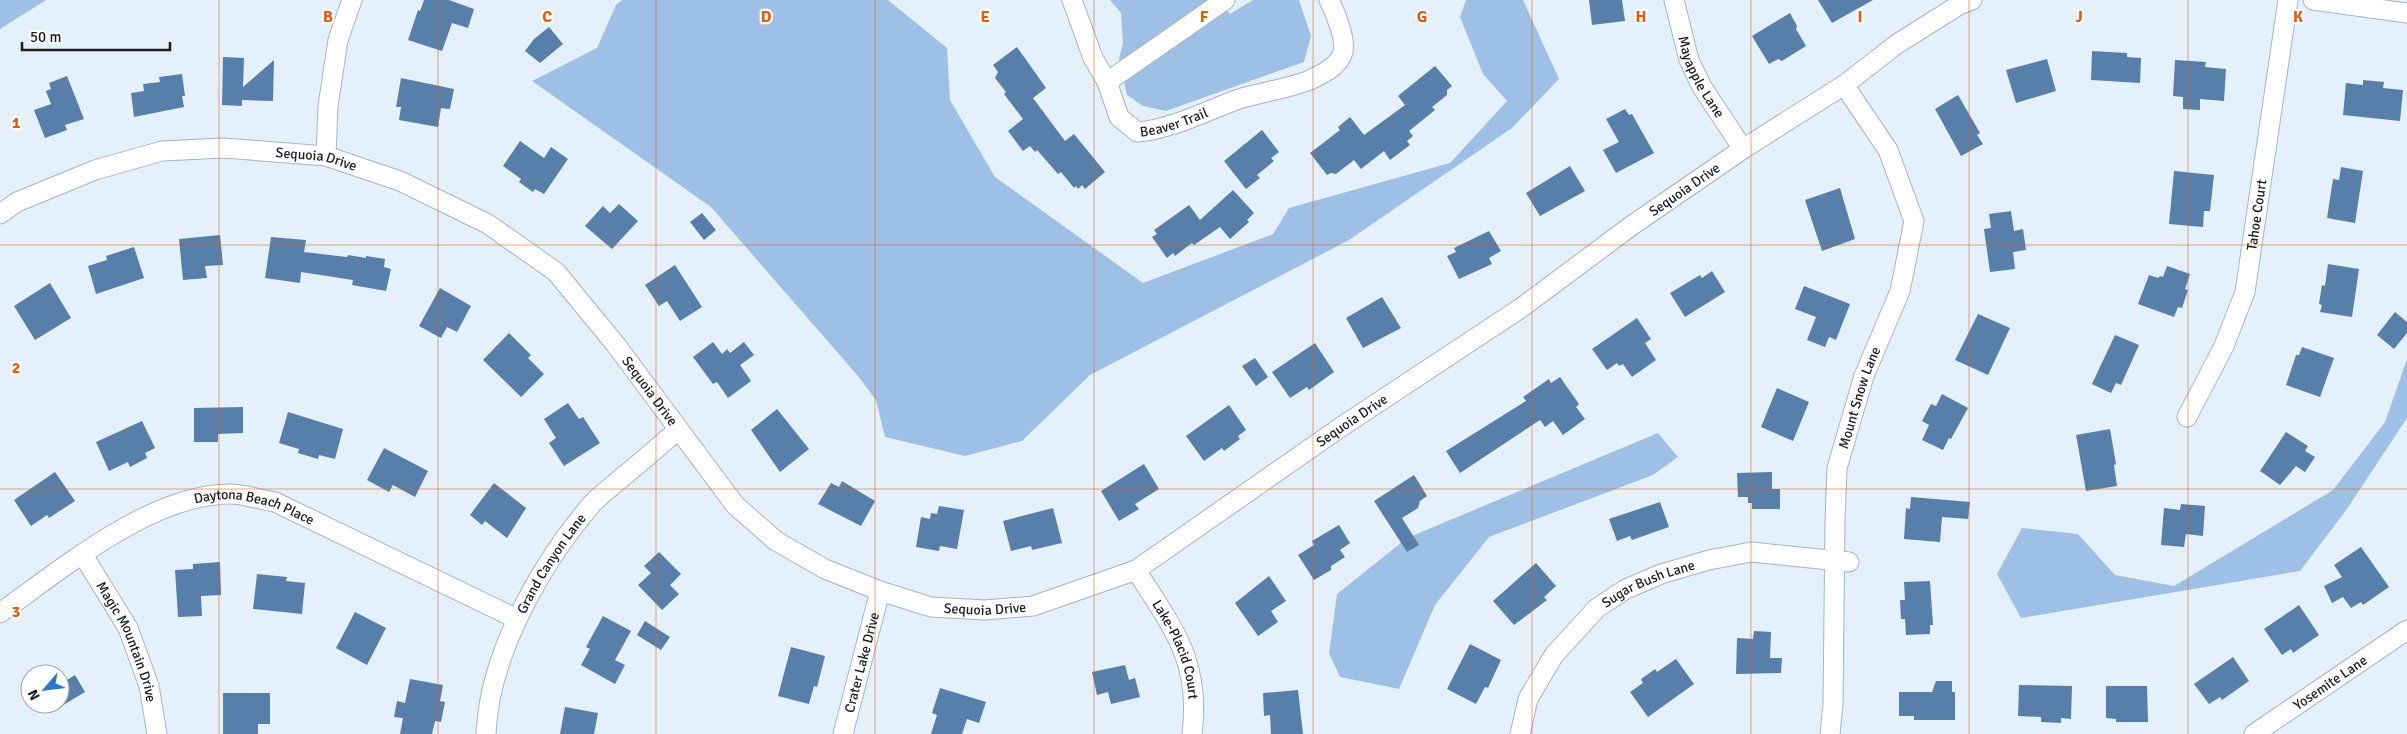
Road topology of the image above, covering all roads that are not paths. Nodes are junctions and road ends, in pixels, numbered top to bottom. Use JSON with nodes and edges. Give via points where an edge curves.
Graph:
{"nodes":[{"id":1,"x":352,"y":0,"type":"edge"},
{"id":2,"x":1072,"y":0,"type":"edge"},
{"id":3,"x":1225,"y":0,"type":"edge"},
{"id":4,"x":1329,"y":0,"type":"edge"},
{"id":5,"x":1674,"y":0,"type":"edge"},
{"id":6,"x":1972,"y":0,"type":"edge"},
{"id":7,"x":2288,"y":0,"type":"edge"},
{"id":8,"x":2313,"y":0,"type":"edge"},
{"id":9,"x":2407,"y":13,"type":"edge"},
{"id":10,"x":1107,"y":82,"type":"junction"},
{"id":11,"x":1844,"y":85,"type":"junction"},
{"id":12,"x":1743,"y":149,"type":"junction"},
{"id":13,"x":326,"y":156,"type":"junction"},
{"id":14,"x":0,"y":214,"type":"edge"},
{"id":15,"x":2187,"y":418,"type":"dead end"},
{"id":16,"x":678,"y":430,"type":"junction"},
{"id":17,"x":83,"y":554,"type":"junction"},
{"id":18,"x":1842,"y":561,"type":"junction"},
{"id":19,"x":1136,"y":570,"type":"junction"},
{"id":20,"x":880,"y":591,"type":"junction"},
{"id":21,"x":0,"y":613,"type":"edge"},
{"id":22,"x":517,"y":619,"type":"junction"},
{"id":23,"x":2407,"y":630,"type":"edge"},
{"id":24,"x":157,"y":734,"type":"edge"},
{"id":25,"x":486,"y":734,"type":"edge"},
{"id":26,"x":843,"y":734,"type":"edge"},
{"id":27,"x":1192,"y":734,"type":"edge"},
{"id":28,"x":1520,"y":734,"type":"edge"},
{"id":29,"x":1830,"y":734,"type":"edge"},
{"id":30,"x":2254,"y":734,"type":"edge"}],
"edges":[{"from":1,"to":13,"type":"street","via":[[338,40],[328,106]]},
{"from":2,"to":10,"type":"street","via":[[1093,58]]},
{"from":3,"to":10,"type":"street"},
{"from":4,"to":10,"type":"street","name":"Beaver Trail","via":[[1339,23],[1344,53],[1336,65],[1309,80],[1137,132],[1120,117]]},
{"from":5,"to":12,"type":"street","name":"Mayapple Lane","via":[[1688,60]]},
{"from":6,"to":11,"type":"street","name":"Sequoia Drive","via":[[1896,44]]},
{"from":7,"to":15,"type":"street","name":"Tahoe Court","via":[[2245,292],[2224,346]]},
{"from":8,"to":9,"type":"street"},
{"from":11,"to":12,"type":"street","name":"Sequoia Drive"},
{"from":11,"to":18,"type":"street","name":"Mount Snow Lane","via":[[1888,150],[1914,221],[1900,291],[1864,376],[1838,468]]},
{"from":12,"to":19,"type":"street","name":"Sequoia Drive","via":[[1631,226],[1521,308],[1341,427]]},
{"from":13,"to":14,"type":"street","name":"Sequoia Drive","via":[[224,148],[162,151],[95,170],[17,202]]},
{"from":13,"to":16,"type":"street","name":"Sequoia Drive","via":[[400,181],[488,224],[556,272],[616,345]]},
{"from":16,"to":20,"type":"street","name":"Sequoia Drive","via":[[735,505],[776,541],[826,569]]},
{"from":16,"to":22,"type":"street","name":"Grand Canyon Lane","via":[[592,504],[552,557]]},
{"from":17,"to":21,"type":"street","name":"Daytona Beach Place"},
{"from":17,"to":22,"type":"street","name":"Daytona Beach Place","via":[[134,522],[172,506],[203,497],[231,494],[275,502]]},
{"from":17,"to":24,"type":"street","name":"Magic Mountain Drive","via":[[128,628],[149,686]]},
{"from":18,"to":28,"type":"street","name":"Sugar Bush Lane","via":[[1751,552],[1661,574],[1626,588],[1597,608],[1554,655],[1528,699]]},
{"from":18,"to":29,"type":"street","name":"Mount Snow Lane"},
{"from":19,"to":20,"type":"street","name":"Sequoia Drive","via":[[1033,606],[985,610],[931,607]]},
{"from":19,"to":27,"type":"street","name":"Lake-Placid Court","via":[[1179,638],[1192,674]]},
{"from":20,"to":26,"type":"street","name":"Crater Lake Drive"},
{"from":22,"to":25,"type":"street","name":"Grand Canyon Lane","via":[[498,663]]},
{"from":23,"to":30,"type":"street","name":"Yosemite Lane"}]}
